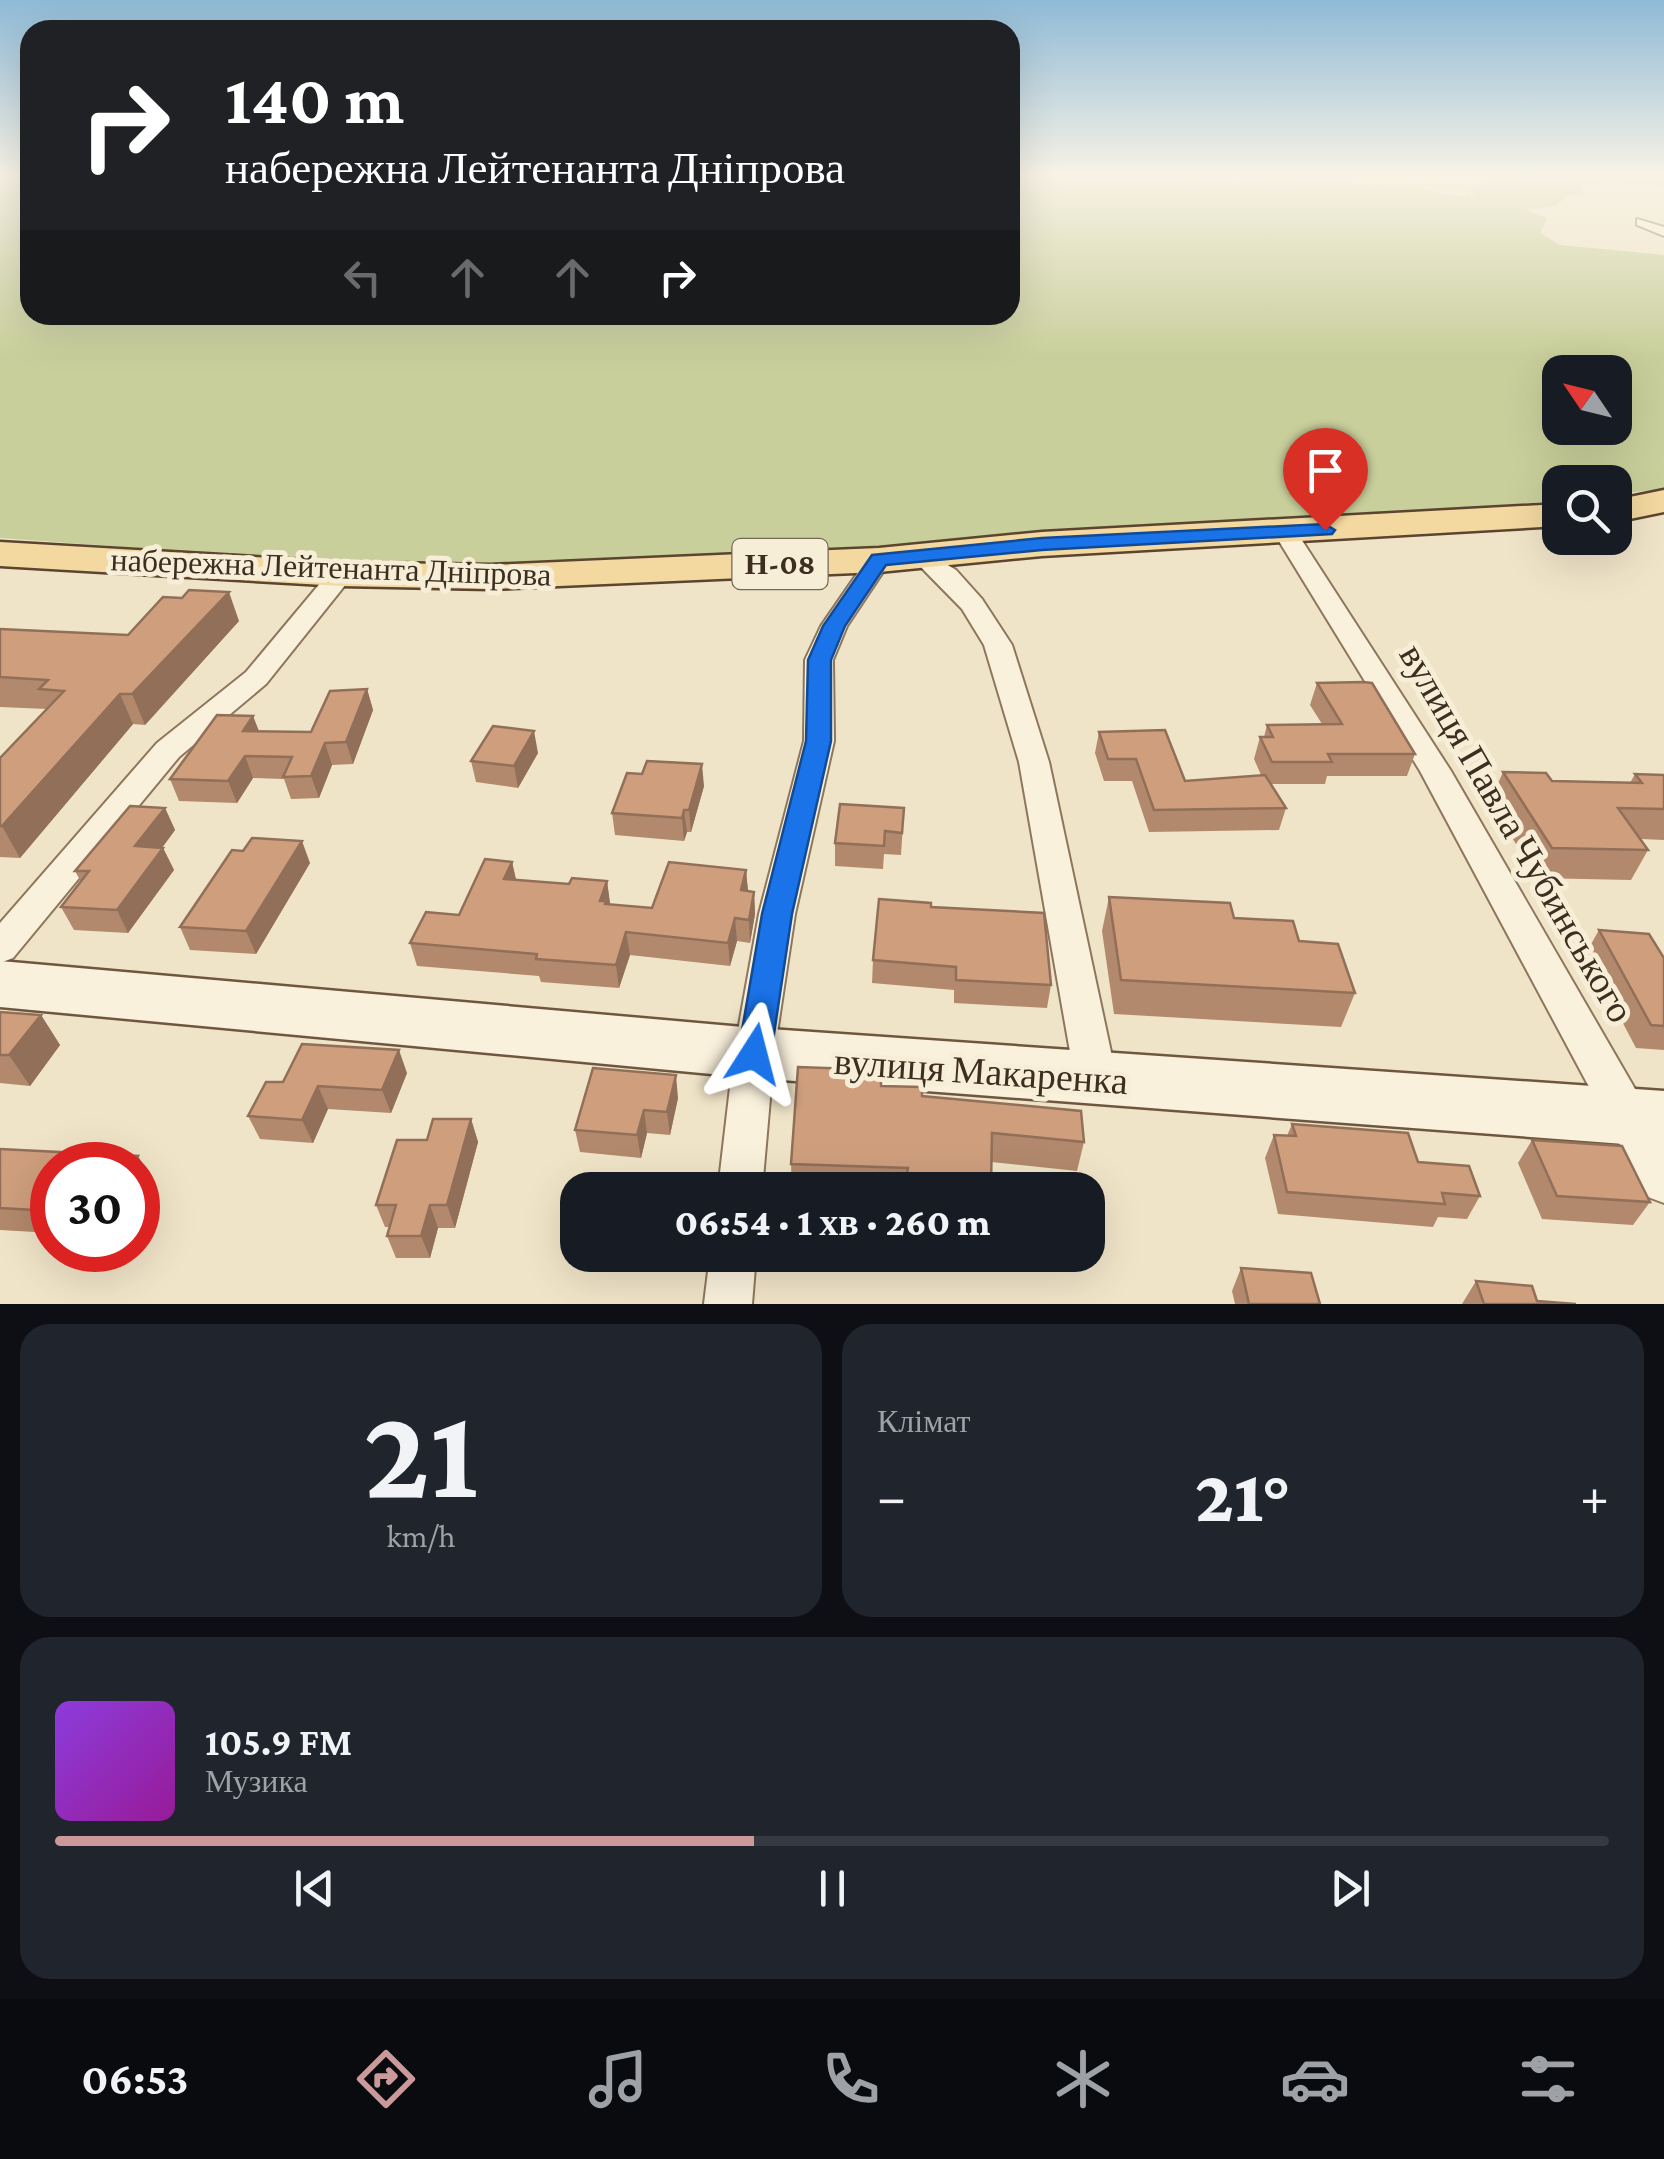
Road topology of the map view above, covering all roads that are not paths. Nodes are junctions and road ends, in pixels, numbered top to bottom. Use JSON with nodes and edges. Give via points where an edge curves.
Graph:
{"nodes":[{"id":1,"x":1664,"y":501,"type":"edge"},
{"id":2,"x":1632,"y":508,"type":"edge"},
{"id":3,"x":1542,"y":515,"type":"edge"},
{"id":4,"x":1286,"y":533,"type":"junction"},
{"id":5,"x":0,"y":554,"type":"edge"},
{"id":6,"x":923,"y":557,"type":"junction"},
{"id":7,"x":879,"y":560,"type":"junction"},
{"id":8,"x":341,"y":574,"type":"junction"},
{"id":9,"x":0,"y":948,"type":"edge"},
{"id":10,"x":0,"y":984,"type":"edge"},
{"id":11,"x":754,"y":1054,"type":"junction"},
{"id":12,"x":1096,"y":1080,"type":"junction"},
{"id":13,"x":1646,"y":1117,"type":"edge"},
{"id":14,"x":742,"y":1172,"type":"edge"},
{"id":15,"x":1664,"y":1182,"type":"edge"},
{"id":16,"x":731,"y":1272,"type":"edge"},
{"id":17,"x":728,"y":1304,"type":"edge"}],
"edges":[{"from":1,"to":2,"type":"main road"},
{"from":3,"to":4,"type":"main road","name":"набережна Лейтенанта Дніпрова","number":"Н-08"},
{"from":4,"to":6,"type":"main road","name":"набережна Лейтенанта Дніпрова","number":"Н-08","via":[[1042,544]]},
{"from":4,"to":13,"type":"street","name":"вулиця Павла Чубинського"},
{"from":5,"to":8,"type":"main road","name":"набережна Лейтенанта Дніпрова","number":"Н-08"},
{"from":6,"to":7,"type":"main road","name":"набережна Лейтенанта Дніпрова","number":"Н-08"},
{"from":6,"to":12,"type":"street","via":[[947,575],[998,645],[1034,762]]},
{"from":7,"to":8,"type":"main road","name":"набережна Лейтенанта Дніпрова","number":"Н-08","via":[[490,578]]},
{"from":7,"to":11,"type":"street","via":[[819,660],[818,741],[777,914]]},
{"from":8,"to":9,"type":"street","via":[[256,678],[168,750]]},
{"from":10,"to":11,"type":"main road","name":"вулиця Макаренка"},
{"from":11,"to":12,"type":"main road","name":"вулиця Макаренка"},
{"from":11,"to":14,"type":"street"},
{"from":12,"to":13,"type":"main road","name":"вулиця Макаренка"},
{"from":13,"to":15,"type":"street","name":"вулиця Павла Чубинського"},
{"from":16,"to":17,"type":"street"}]}
